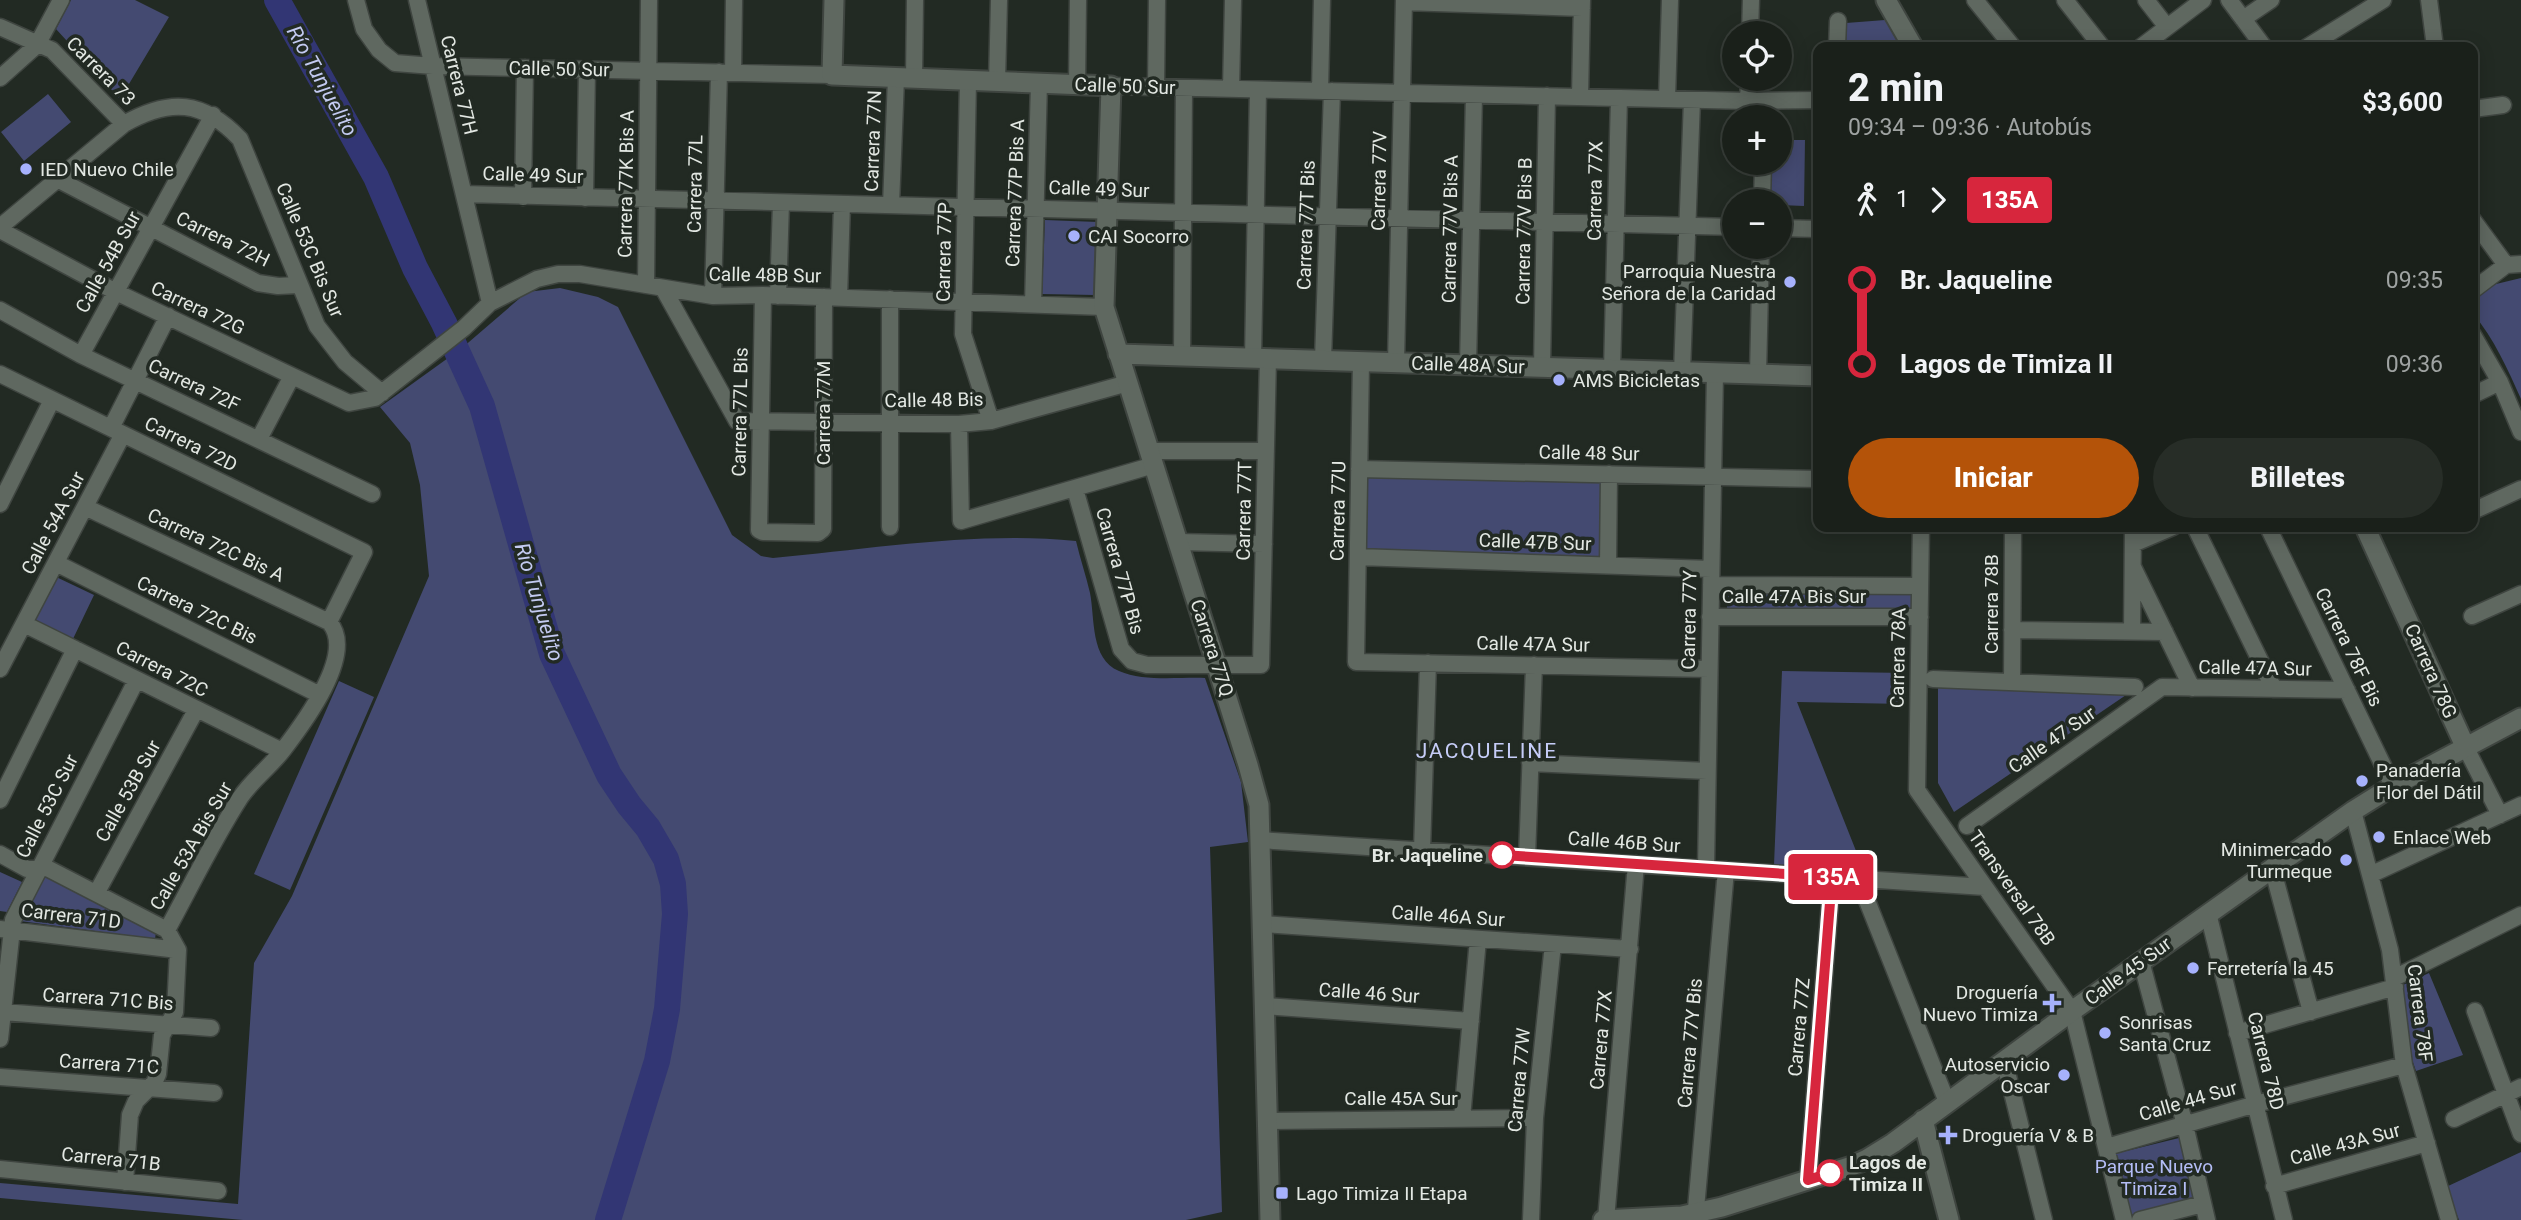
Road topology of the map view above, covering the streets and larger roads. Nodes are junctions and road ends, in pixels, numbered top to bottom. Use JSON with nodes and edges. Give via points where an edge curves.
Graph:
{"nodes":[{"id":1,"x":61,"y":0,"type":"edge"},
{"id":2,"x":356,"y":0,"type":"edge"},
{"id":3,"x":417,"y":0,"type":"edge"},
{"id":4,"x":649,"y":0,"type":"edge"},
{"id":5,"x":734,"y":0,"type":"edge"},
{"id":6,"x":834,"y":0,"type":"edge"},
{"id":7,"x":915,"y":0,"type":"edge"},
{"id":8,"x":999,"y":0,"type":"edge"},
{"id":9,"x":1078,"y":0,"type":"edge"},
{"id":10,"x":1157,"y":0,"type":"edge"},
{"id":11,"x":1233,"y":0,"type":"edge"},
{"id":12,"x":1322,"y":0,"type":"edge"},
{"id":13,"x":1670,"y":0,"type":"edge"},
{"id":14,"x":1751,"y":0,"type":"edge"},
{"id":15,"x":1886,"y":0,"type":"edge"},
{"id":16,"x":1975,"y":0,"type":"edge"},
{"id":17,"x":2065,"y":0,"type":"edge"},
{"id":18,"x":2146,"y":0,"type":"edge"},
{"id":19,"x":2203,"y":0,"type":"edge"},
{"id":20,"x":2229,"y":0,"type":"edge"},
{"id":21,"x":2271,"y":0,"type":"edge"},
{"id":22,"x":2383,"y":0,"type":"edge"},
{"id":23,"x":2429,"y":0,"type":"edge"},
{"id":24,"x":1404,"y":1,"type":"edge"},
{"id":25,"x":1582,"y":4,"type":"edge"},
{"id":26,"x":2244,"y":19,"type":"junction"},
{"id":27,"x":1750,"y":21,"type":"edge"},
{"id":28,"x":1838,"y":21,"type":"dead end"},
{"id":29,"x":0,"y":27,"type":"edge"},
{"id":30,"x":2167,"y":27,"type":"junction"},
{"id":31,"x":1837,"y":42,"type":"edge"},
{"id":32,"x":1910,"y":42,"type":"edge"},
{"id":33,"x":2009,"y":42,"type":"edge"},
{"id":34,"x":2098,"y":42,"type":"edge"},
{"id":35,"x":2148,"y":42,"type":"edge"},
{"id":36,"x":2260,"y":42,"type":"edge"},
{"id":37,"x":2315,"y":42,"type":"edge"},
{"id":38,"x":2434,"y":42,"type":"edge"},
{"id":39,"x":37,"y":45,"type":"junction"},
{"id":40,"x":433,"y":66,"type":"junction"},
{"id":41,"x":525,"y":68,"type":"junction"},
{"id":42,"x":587,"y":69,"type":"junction"},
{"id":43,"x":648,"y":71,"type":"junction"},
{"id":44,"x":726,"y":73,"type":"junction"},
{"id":45,"x":832,"y":75,"type":"junction"},
{"id":46,"x":0,"y":78,"type":"edge"},
{"id":47,"x":905,"y":78,"type":"junction"},
{"id":48,"x":968,"y":81,"type":"junction"},
{"id":49,"x":998,"y":82,"type":"junction"},
{"id":50,"x":1039,"y":83,"type":"junction"},
{"id":51,"x":1077,"y":85,"type":"junction"},
{"id":52,"x":1111,"y":86,"type":"junction"},
{"id":53,"x":1156,"y":87,"type":"junction"},
{"id":54,"x":1184,"y":88,"type":"junction"},
{"id":55,"x":1231,"y":89,"type":"junction"},
{"id":56,"x":1258,"y":90,"type":"junction"},
{"id":57,"x":1326,"y":91,"type":"junction"},
{"id":58,"x":1748,"y":91,"type":"edge"},
{"id":59,"x":1402,"y":93,"type":"junction"},
{"id":60,"x":1474,"y":95,"type":"junction"},
{"id":61,"x":1548,"y":96,"type":"junction"},
{"id":62,"x":1580,"y":97,"type":"junction"},
{"id":63,"x":1619,"y":98,"type":"junction"},
{"id":64,"x":1667,"y":99,"type":"junction"},
{"id":65,"x":1692,"y":100,"type":"junction"},
{"id":66,"x":1748,"y":101,"type":"junction"},
{"id":67,"x":1813,"y":101,"type":"edge"},
{"id":68,"x":1756,"y":105,"type":"edge"},
{"id":69,"x":1789,"y":105,"type":"edge"},
{"id":70,"x":2503,"y":105,"type":"dead end"},
{"id":71,"x":2478,"y":108,"type":"edge"},
{"id":72,"x":213,"y":116,"type":"junction"},
{"id":73,"x":124,"y":124,"type":"junction"},
{"id":74,"x":57,"y":179,"type":"junction"},
{"id":75,"x":464,"y":194,"type":"junction"},
{"id":76,"x":523,"y":197,"type":"junction"},
{"id":77,"x":585,"y":198,"type":"junction"},
{"id":78,"x":647,"y":200,"type":"junction"},
{"id":79,"x":715,"y":201,"type":"junction"},
{"id":80,"x":781,"y":203,"type":"junction"},
{"id":81,"x":842,"y":204,"type":"junction"},
{"id":82,"x":891,"y":205,"type":"junction"},
{"id":83,"x":966,"y":207,"type":"junction"},
{"id":84,"x":1036,"y":208,"type":"junction"},
{"id":85,"x":1107,"y":210,"type":"junction"},
{"id":86,"x":1182,"y":212,"type":"junction"},
{"id":87,"x":1255,"y":214,"type":"junction"},
{"id":88,"x":1328,"y":216,"type":"junction"},
{"id":89,"x":1399,"y":218,"type":"junction"},
{"id":90,"x":1472,"y":220,"type":"junction"},
{"id":91,"x":1545,"y":222,"type":"junction"},
{"id":92,"x":1615,"y":223,"type":"junction"},
{"id":93,"x":1687,"y":225,"type":"junction"},
{"id":94,"x":2478,"y":225,"type":"edge"},
{"id":95,"x":1722,"y":226,"type":"edge"},
{"id":96,"x":151,"y":227,"type":"junction"},
{"id":97,"x":1792,"y":228,"type":"edge"},
{"id":98,"x":0,"y":229,"type":"edge"},
{"id":99,"x":1813,"y":229,"type":"edge"},
{"id":100,"x":1761,"y":259,"type":"edge"},
{"id":101,"x":2513,"y":265,"type":"edge"},
{"id":102,"x":298,"y":285,"type":"junction"},
{"id":103,"x":654,"y":287,"type":"junction"},
{"id":104,"x":2478,"y":287,"type":"edge"},
{"id":105,"x":116,"y":292,"type":"junction"},
{"id":106,"x":770,"y":295,"type":"junction"},
{"id":107,"x":713,"y":296,"type":"junction"},
{"id":108,"x":832,"y":297,"type":"junction"},
{"id":109,"x":890,"y":299,"type":"junction"},
{"id":110,"x":963,"y":302,"type":"junction"},
{"id":111,"x":490,"y":303,"type":"junction"},
{"id":112,"x":1033,"y":304,"type":"junction"},
{"id":113,"x":1104,"y":307,"type":"junction"},
{"id":114,"x":0,"y":310,"type":"edge"},
{"id":115,"x":168,"y":316,"type":"junction"},
{"id":116,"x":2478,"y":344,"type":"edge"},
{"id":117,"x":1118,"y":354,"type":"junction"},
{"id":118,"x":81,"y":355,"type":"junction"},
{"id":119,"x":1182,"y":356,"type":"junction"},
{"id":120,"x":1261,"y":358,"type":"junction"},
{"id":121,"x":1323,"y":360,"type":"junction"},
{"id":122,"x":1361,"y":362,"type":"junction"},
{"id":123,"x":1396,"y":363,"type":"junction"},
{"id":124,"x":1468,"y":365,"type":"junction"},
{"id":125,"x":1542,"y":367,"type":"junction"},
{"id":126,"x":1612,"y":370,"type":"junction"},
{"id":127,"x":1682,"y":372,"type":"junction"},
{"id":128,"x":1715,"y":373,"type":"junction"},
{"id":129,"x":0,"y":374,"type":"edge"},
{"id":130,"x":1758,"y":374,"type":"junction"},
{"id":131,"x":292,"y":376,"type":"junction"},
{"id":132,"x":1813,"y":376,"type":"edge"},
{"id":133,"x":135,"y":381,"type":"junction"},
{"id":134,"x":2500,"y":382,"type":"junction"},
{"id":135,"x":1128,"y":383,"type":"junction"},
{"id":136,"x":382,"y":393,"type":"junction"},
{"id":137,"x":2478,"y":393,"type":"edge"},
{"id":138,"x":52,"y":400,"type":"junction"},
{"id":139,"x":737,"y":421,"type":"joint"},
{"id":140,"x":761,"y":421,"type":"junction"},
{"id":141,"x":991,"y":421,"type":"junction"},
{"id":142,"x":823,"y":422,"type":"junction"},
{"id":143,"x":890,"y":423,"type":"junction"},
{"id":144,"x":960,"y":424,"type":"junction"},
{"id":145,"x":117,"y":431,"type":"junction"},
{"id":146,"x":2521,"y":432,"type":"edge"},
{"id":147,"x":259,"y":439,"type":"junction"},
{"id":148,"x":1266,"y":451,"type":"junction"},
{"id":149,"x":1151,"y":458,"type":"junction"},
{"id":150,"x":1359,"y":469,"type":"junction"},
{"id":151,"x":1609,"y":474,"type":"junction"},
{"id":152,"x":1713,"y":477,"type":"junction"},
{"id":153,"x":1813,"y":479,"type":"edge"},
{"id":154,"x":1075,"y":489,"type":"junction"},
{"id":155,"x":2521,"y":489,"type":"edge"},
{"id":156,"x":372,"y":494,"type":"dead end"},
{"id":157,"x":0,"y":504,"type":"edge"},
{"id":158,"x":85,"y":507,"type":"junction"},
{"id":159,"x":2478,"y":509,"type":"edge"},
{"id":160,"x":890,"y":527,"type":"dead end"},
{"id":161,"x":823,"y":529,"type":"joint"},
{"id":162,"x":1921,"y":532,"type":"edge"},
{"id":163,"x":2013,"y":532,"type":"edge"},
{"id":164,"x":2133,"y":532,"type":"edge"},
{"id":165,"x":2161,"y":532,"type":"edge"},
{"id":166,"x":2196,"y":532,"type":"edge"},
{"id":167,"x":2269,"y":532,"type":"edge"},
{"id":168,"x":2367,"y":532,"type":"edge"},
{"id":169,"x":1178,"y":542,"type":"junction"},
{"id":170,"x":1264,"y":544,"type":"junction"},
{"id":171,"x":2133,"y":544,"type":"junction"},
{"id":172,"x":1358,"y":557,"type":"junction"},
{"id":173,"x":56,"y":563,"type":"junction"},
{"id":174,"x":1608,"y":565,"type":"junction"},
{"id":175,"x":2133,"y":567,"type":"junction"},
{"id":176,"x":1711,"y":577,"type":"junction"},
{"id":177,"x":1920,"y":586,"type":"junction"},
{"id":178,"x":2521,"y":594,"type":"edge"},
{"id":179,"x":2472,"y":616,"type":"dead end"},
{"id":180,"x":1710,"y":617,"type":"junction"},
{"id":181,"x":1920,"y":617,"type":"junction"},
{"id":182,"x":329,"y":622,"type":"junction"},
{"id":183,"x":23,"y":624,"type":"junction"},
{"id":184,"x":2012,"y":630,"type":"junction"},
{"id":185,"x":2132,"y":631,"type":"junction"},
{"id":186,"x":2165,"y":632,"type":"junction"},
{"id":187,"x":75,"y":649,"type":"junction"},
{"id":188,"x":3,"y":658,"type":"edge"},
{"id":189,"x":1356,"y":662,"type":"joint"},
{"id":190,"x":1428,"y":663,"type":"junction"},
{"id":191,"x":1534,"y":665,"type":"junction"},
{"id":192,"x":1217,"y":666,"type":"junction"},
{"id":193,"x":1709,"y":669,"type":"junction"},
{"id":194,"x":1933,"y":679,"type":"dead end"},
{"id":195,"x":136,"y":681,"type":"junction"},
{"id":196,"x":2012,"y":682,"type":"junction"},
{"id":197,"x":2135,"y":687,"type":"dead end"},
{"id":198,"x":2162,"y":687,"type":"joint"},
{"id":199,"x":2192,"y":688,"type":"junction"},
{"id":200,"x":2274,"y":689,"type":"junction"},
{"id":201,"x":2347,"y":690,"type":"junction"},
{"id":202,"x":320,"y":695,"type":"junction"},
{"id":203,"x":196,"y":710,"type":"junction"},
{"id":204,"x":2521,"y":719,"type":"edge"},
{"id":205,"x":2465,"y":746,"type":"junction"},
{"id":206,"x":282,"y":751,"type":"junction"},
{"id":207,"x":1531,"y":763,"type":"junction"},
{"id":208,"x":1707,"y":771,"type":"junction"},
{"id":209,"x":2393,"y":786,"type":"junction"},
{"id":210,"x":1917,"y":790,"type":"joint"},
{"id":211,"x":0,"y":800,"type":"edge"},
{"id":212,"x":2521,"y":805,"type":"edge"},
{"id":213,"x":2353,"y":811,"type":"junction"},
{"id":214,"x":2500,"y":815,"type":"junction"},
{"id":215,"x":1967,"y":826,"type":"dead end"},
{"id":216,"x":1261,"y":840,"type":"junction"},
{"id":217,"x":1422,"y":850,"type":"junction"},
{"id":218,"x":0,"y":853,"type":"edge"},
{"id":219,"x":1527,"y":857,"type":"junction"},
{"id":220,"x":1636,"y":864,"type":"junction"},
{"id":221,"x":2272,"y":867,"type":"junction"},
{"id":222,"x":39,"y":868,"type":"junction"},
{"id":223,"x":1706,"y":869,"type":"junction"},
{"id":224,"x":1726,"y":870,"type":"junction"},
{"id":225,"x":2370,"y":875,"type":"junction"},
{"id":226,"x":1832,"y":877,"type":"junction"},
{"id":227,"x":1858,"y":878,"type":"junction"},
{"id":228,"x":1985,"y":887,"type":"junction"},
{"id":229,"x":97,"y":892,"type":"junction"},
{"id":230,"x":2208,"y":913,"type":"junction"},
{"id":231,"x":2521,"y":915,"type":"edge"},
{"id":232,"x":1263,"y":924,"type":"junction"},
{"id":233,"x":6,"y":930,"type":"edge"},
{"id":234,"x":167,"y":930,"type":"junction"},
{"id":235,"x":1478,"y":939,"type":"junction"},
{"id":236,"x":1553,"y":944,"type":"junction"},
{"id":237,"x":1630,"y":949,"type":"junction"},
{"id":238,"x":178,"y":950,"type":"junction"},
{"id":239,"x":2141,"y":961,"type":"junction"},
{"id":240,"x":2395,"y":983,"type":"junction"},
{"id":241,"x":1265,"y":1006,"type":"junction"},
{"id":242,"x":2071,"y":1010,"type":"junction"},
{"id":243,"x":2475,"y":1010,"type":"dead end"},
{"id":244,"x":3,"y":1012,"type":"junction"},
{"id":245,"x":2311,"y":1012,"type":"junction"},
{"id":246,"x":1471,"y":1021,"type":"junction"},
{"id":247,"x":167,"y":1025,"type":"junction"},
{"id":248,"x":211,"y":1028,"type":"dead end"},
{"id":249,"x":2237,"y":1033,"type":"junction"},
{"id":250,"x":0,"y":1039,"type":"edge"},
{"id":251,"x":2004,"y":1060,"type":"junction"},
{"id":252,"x":2404,"y":1065,"type":"junction"},
{"id":253,"x":0,"y":1077,"type":"edge"},
{"id":254,"x":2521,"y":1087,"type":"edge"},
{"id":255,"x":148,"y":1088,"type":"junction"},
{"id":256,"x":214,"y":1093,"type":"dead end"},
{"id":257,"x":2505,"y":1095,"type":"junction"},
{"id":258,"x":1947,"y":1102,"type":"junction"},
{"id":259,"x":2256,"y":1104,"type":"junction"},
{"id":260,"x":1462,"y":1118,"type":"junction"},
{"id":261,"x":1535,"y":1118,"type":"junction"},
{"id":262,"x":2454,"y":1119,"type":"dead end"},
{"id":263,"x":1923,"y":1120,"type":"junction"},
{"id":264,"x":1268,"y":1121,"type":"junction"},
{"id":265,"x":2185,"y":1125,"type":"junction"},
{"id":266,"x":2521,"y":1134,"type":"edge"},
{"id":267,"x":2427,"y":1143,"type":"junction"},
{"id":268,"x":2107,"y":1147,"type":"junction"},
{"id":269,"x":0,"y":1169,"type":"edge"},
{"id":270,"x":1808,"y":1180,"type":"junction"},
{"id":271,"x":125,"y":1182,"type":"junction"},
{"id":272,"x":2274,"y":1185,"type":"junction"},
{"id":273,"x":218,"y":1191,"type":"dead end"},
{"id":274,"x":2205,"y":1212,"type":"edge"},
{"id":275,"x":1695,"y":1217,"type":"edge"},
{"id":276,"x":1270,"y":1220,"type":"edge"},
{"id":277,"x":1531,"y":1220,"type":"edge"},
{"id":278,"x":1605,"y":1220,"type":"edge"},
{"id":279,"x":1949,"y":1220,"type":"edge"},
{"id":280,"x":2044,"y":1220,"type":"edge"},
{"id":281,"x":2124,"y":1220,"type":"edge"},
{"id":282,"x":2140,"y":1220,"type":"edge"},
{"id":283,"x":2284,"y":1220,"type":"edge"},
{"id":284,"x":2449,"y":1220,"type":"edge"}],
"edges":[{"from":1,"to":39,"type":"street"},
{"from":2,"to":40,"type":"street","name":"Calle 50 Sur","via":[[364,29],[379,50],[395,63]]},
{"from":3,"to":40,"type":"street","name":"Carrera 77H"},
{"from":4,"to":43,"type":"street","name":"Carrera 77K Bis A"},
{"from":5,"to":44,"type":"street","name":"Carrera 77L"},
{"from":6,"to":45,"type":"street"},
{"from":7,"to":47,"type":"street","name":"Carrera 77N"},
{"from":8,"to":49,"type":"street"},
{"from":9,"to":51,"type":"street"},
{"from":10,"to":53,"type":"street"},
{"from":11,"to":55,"type":"street"},
{"from":12,"to":57,"type":"street","name":"Carrera 77T Bis"},
{"from":13,"to":64,"type":"street"},
{"from":14,"to":27,"type":"street"},
{"from":15,"to":32,"type":"street"},
{"from":16,"to":33,"type":"street"},
{"from":17,"to":34,"type":"street"},
{"from":18,"to":30,"type":"street"},
{"from":19,"to":30,"type":"street"},
{"from":20,"to":26,"type":"street"},
{"from":21,"to":26,"type":"street"},
{"from":22,"to":37,"type":"street"},
{"from":23,"to":38,"type":"street"},
{"from":24,"to":25,"type":"street"},
{"from":24,"to":59,"type":"street","name":"Carrera 77V"},
{"from":25,"to":62,"type":"street"},
{"from":26,"to":36,"type":"street"},
{"from":28,"to":31,"type":"street"},
{"from":29,"to":39,"type":"street","name":"Carrera 73"},
{"from":30,"to":35,"type":"street"},
{"from":39,"to":46,"type":"street"},
{"from":39,"to":73,"type":"street","name":"Carrera 73","via":[[52,50]]},
{"from":40,"to":41,"type":"street","name":"Calle 50 Sur"},
{"from":40,"to":75,"type":"street","name":"Carrera 77H"},
{"from":41,"to":42,"type":"street","name":"Calle 50 Sur"},
{"from":41,"to":76,"type":"street"},
{"from":42,"to":43,"type":"street","name":"Calle 50 Sur"},
{"from":42,"to":77,"type":"street"},
{"from":43,"to":44,"type":"street","name":"Calle 50 Sur"},
{"from":43,"to":78,"type":"street","name":"Carrera 77K Bis A"},
{"from":44,"to":45,"type":"street","name":"Calle 50 Sur"},
{"from":44,"to":79,"type":"street","name":"Carrera 77L"},
{"from":45,"to":47,"type":"street","name":"Calle 50 Sur"},
{"from":47,"to":48,"type":"street","name":"Calle 50 Sur"},
{"from":47,"to":82,"type":"street","name":"Carrera 77N"},
{"from":48,"to":49,"type":"street","name":"Calle 50 Sur"},
{"from":48,"to":83,"type":"street","name":"Carrera 77P"},
{"from":49,"to":50,"type":"street","name":"Calle 50 Sur"},
{"from":50,"to":51,"type":"street","name":"Calle 50 Sur"},
{"from":50,"to":84,"type":"street","name":"Carrera 77P Bis A"},
{"from":51,"to":52,"type":"street","name":"Calle 50 Sur"},
{"from":52,"to":53,"type":"street","name":"Calle 50 Sur"},
{"from":52,"to":85,"type":"street","name":"Carrera 77Q"},
{"from":53,"to":54,"type":"street","name":"Calle 50 Sur"},
{"from":54,"to":55,"type":"street","name":"Calle 50 Sur"},
{"from":54,"to":86,"type":"street"},
{"from":55,"to":56,"type":"street","name":"Calle 50 Sur"},
{"from":56,"to":57,"type":"street","name":"Calle 50 Sur"},
{"from":56,"to":87,"type":"street","name":"Carrera 77T"},
{"from":57,"to":59,"type":"street","name":"Calle 50 Sur"},
{"from":57,"to":88,"type":"street","name":"Carrera 77T Bis"},
{"from":58,"to":66,"type":"street"},
{"from":59,"to":60,"type":"street","name":"Calle 50 Sur"},
{"from":59,"to":89,"type":"street","name":"Carrera 77V"},
{"from":60,"to":61,"type":"street","name":"Calle 50 Sur"},
{"from":60,"to":90,"type":"street","name":"Carrera 77V Bis A"},
{"from":61,"to":62,"type":"street","name":"Calle 50 Sur"},
{"from":61,"to":91,"type":"street","name":"Carrera 77V Bis B"},
{"from":62,"to":63,"type":"street","name":"Calle 50 Sur"},
{"from":63,"to":64,"type":"street","name":"Calle 50 Sur"},
{"from":63,"to":92,"type":"street","name":"Carrera 77X"},
{"from":64,"to":65,"type":"street","name":"Calle 50 Sur"},
{"from":65,"to":66,"type":"street","name":"Calle 50 Sur"},
{"from":65,"to":93,"type":"street"},
{"from":66,"to":68,"type":"street","name":"Calle 50 Sur"},
{"from":67,"to":69,"type":"street","name":"Calle 50 Sur"},
{"from":70,"to":71,"type":"street"},
{"from":72,"to":73,"type":"street","name":"Carrera 73","via":[[188,107],[161,107]]},
{"from":72,"to":96,"type":"street","name":"Calle 54B Sur"},
{"from":72,"to":102,"type":"street","name":"Calle 53C Bis Sur","via":[[240,139]]},
{"from":73,"to":74,"type":"street"},
{"from":74,"to":96,"type":"street","name":"Carrera 72H"},
{"from":74,"to":98,"type":"street"},
{"from":75,"to":76,"type":"street","name":"Calle 49 Sur"},
{"from":75,"to":111,"type":"street","name":"Carrera 77H"},
{"from":76,"to":77,"type":"street","name":"Calle 49 Sur"},
{"from":77,"to":78,"type":"street","name":"Calle 49 Sur"},
{"from":78,"to":79,"type":"street","name":"Calle 49 Sur"},
{"from":78,"to":103,"type":"street","name":"Carrera 77K Bis A"},
{"from":79,"to":80,"type":"street","name":"Calle 49 Sur"},
{"from":79,"to":107,"type":"street","name":"Carrera 77L"},
{"from":80,"to":81,"type":"street","name":"Calle 49 Sur"},
{"from":80,"to":106,"type":"street","name":"Carrera 77L Bis"},
{"from":81,"to":82,"type":"street","name":"Calle 49 Sur"},
{"from":81,"to":108,"type":"street","name":"Carrera 77M"},
{"from":82,"to":83,"type":"street","name":"Calle 49 Sur"},
{"from":83,"to":84,"type":"street","name":"Calle 49 Sur"},
{"from":83,"to":110,"type":"street","name":"Carrera 77P"},
{"from":84,"to":85,"type":"street","name":"Calle 49 Sur"},
{"from":84,"to":112,"type":"street","name":"Carrera 77P Bis A"},
{"from":85,"to":86,"type":"street","name":"Calle 49 Sur"},
{"from":85,"to":113,"type":"street","name":"Carrera 77Q"},
{"from":86,"to":87,"type":"street","name":"Calle 49 Sur"},
{"from":86,"to":119,"type":"street"},
{"from":87,"to":88,"type":"street","name":"Calle 49 Sur"},
{"from":87,"to":120,"type":"street","name":"Carrera 77T"},
{"from":88,"to":89,"type":"street","name":"Calle 49 Sur"},
{"from":88,"to":121,"type":"street","name":"Carrera 77T Bis"},
{"from":89,"to":90,"type":"street","name":"Calle 49 Sur"},
{"from":89,"to":123,"type":"street","name":"Carrera 77V"},
{"from":90,"to":91,"type":"street","name":"Calle 49 Sur"},
{"from":90,"to":124,"type":"street","name":"Carrera 77V Bis A"},
{"from":91,"to":92,"type":"street","name":"Calle 49 Sur"},
{"from":91,"to":125,"type":"street","name":"Carrera 77V Bis B"},
{"from":92,"to":93,"type":"street","name":"Calle 49 Sur"},
{"from":92,"to":126,"type":"street","name":"Carrera 77X"},
{"from":93,"to":95,"type":"street","name":"Calle 49 Sur"},
{"from":93,"to":127,"type":"street"},
{"from":94,"to":101,"type":"street"},
{"from":96,"to":102,"type":"street","name":"Carrera 72H","via":[[258,283]]},
{"from":96,"to":105,"type":"street","name":"Calle 54B Sur"},
{"from":97,"to":99,"type":"street"},
{"from":98,"to":105,"type":"street","name":"Carrera 72G"},
{"from":100,"to":130,"type":"street"},
{"from":101,"to":104,"type":"street"},
{"from":102,"to":136,"type":"street","name":"Calle 53C Bis Sur","via":[[317,326],[345,362]]},
{"from":103,"to":107,"type":"street","name":"Calle 48B Sur"},
{"from":103,"to":111,"type":"street","name":"Calle 48B Sur","via":[[558,274],[537,279]]},
{"from":103,"to":139,"type":"street","name":"Carrera 77K Bis A"},
{"from":105,"to":115,"type":"street","name":"Carrera 72G"},
{"from":105,"to":118,"type":"street","name":"Calle 54B Sur"},
{"from":106,"to":107,"type":"street","name":"Calle 48B Sur"},
{"from":106,"to":108,"type":"street","name":"Calle 48B Sur"},
{"from":106,"to":140,"type":"street","name":"Carrera 77L Bis"},
{"from":108,"to":109,"type":"street","name":"Calle 48B Sur"},
{"from":108,"to":142,"type":"street","name":"Carrera 77M"},
{"from":109,"to":110,"type":"street","name":"Calle 48B Sur"},
{"from":109,"to":143,"type":"street"},
{"from":110,"to":112,"type":"street","name":"Calle 48B Sur"},
{"from":110,"to":141,"type":"street","name":"Carrera 77P","via":[[964,334]]},
{"from":111,"to":136,"type":"street","name":"Calle 48B Sur"},
{"from":112,"to":113,"type":"street","name":"Calle 48B Sur"},
{"from":113,"to":117,"type":"street","name":"Carrera 77Q"},
{"from":114,"to":118,"type":"street","name":"Carrera 72F"},
{"from":115,"to":131,"type":"street","name":"Carrera 72G"},
{"from":115,"to":133,"type":"street","name":"Calle 54A Sur"},
{"from":116,"to":134,"type":"street"},
{"from":117,"to":119,"type":"street","name":"Calle 48A Sur"},
{"from":117,"to":135,"type":"street","name":"Carrera 77Q"},
{"from":118,"to":133,"type":"street","name":"Carrera 72F"},
{"from":119,"to":120,"type":"street","name":"Calle 48A Sur"},
{"from":120,"to":121,"type":"street","name":"Calle 48A Sur"},
{"from":120,"to":148,"type":"street","name":"Carrera 77T"},
{"from":121,"to":122,"type":"street","name":"Calle 48A Sur"},
{"from":122,"to":123,"type":"street","name":"Calle 48A Sur"},
{"from":122,"to":150,"type":"street","name":"Carrera 77U"},
{"from":123,"to":124,"type":"street","name":"Calle 48A Sur"},
{"from":124,"to":125,"type":"street","name":"Calle 48A Sur"},
{"from":125,"to":126,"type":"street","name":"Calle 48A Sur"},
{"from":126,"to":127,"type":"street","name":"Calle 48A Sur"},
{"from":127,"to":128,"type":"street","name":"Calle 48A Sur"},
{"from":128,"to":130,"type":"street","name":"Calle 48A Sur"},
{"from":128,"to":152,"type":"street","name":"Carrera 77Y"},
{"from":129,"to":138,"type":"street","name":"Carrera 72D"},
{"from":130,"to":132,"type":"street","name":"Calle 48A Sur"},
{"from":131,"to":136,"type":"street","name":"Carrera 72G","via":[[349,402],[366,401]]},
{"from":131,"to":147,"type":"street"},
{"from":133,"to":145,"type":"street","name":"Calle 54A Sur"},
{"from":133,"to":147,"type":"street","name":"Carrera 72F"},
{"from":134,"to":137,"type":"street"},
{"from":134,"to":146,"type":"street"},
{"from":135,"to":141,"type":"street","name":"Calle 48 Bis"},
{"from":135,"to":149,"type":"street","name":"Carrera 77Q"},
{"from":138,"to":145,"type":"street","name":"Carrera 72D"},
{"from":138,"to":157,"type":"street"},
{"from":139,"to":140,"type":"street","name":"Calle 48 Bis"},
{"from":140,"to":142,"type":"street","name":"Calle 48 Bis"},
{"from":140,"to":161,"type":"street","name":"Carrera 77L Bis","via":[[759,530],[818,533]]},
{"from":141,"to":144,"type":"street","name":"Calle 48 Bis"},
{"from":142,"to":143,"type":"street","name":"Calle 48 Bis"},
{"from":142,"to":161,"type":"street","name":"Carrera 77M"},
{"from":143,"to":144,"type":"street","name":"Calle 48 Bis"},
{"from":143,"to":160,"type":"street"},
{"from":144,"to":154,"type":"street","via":[[961,521]]},
{"from":145,"to":158,"type":"street","name":"Calle 54A Sur"},
{"from":145,"to":182,"type":"street","name":"Carrera 72D","via":[[364,552]]},
{"from":147,"to":156,"type":"street","name":"Carrera 72F"},
{"from":148,"to":149,"type":"street"},
{"from":148,"to":170,"type":"street","name":"Carrera 77T"},
{"from":149,"to":154,"type":"street"},
{"from":149,"to":169,"type":"street","name":"Carrera 77Q"},
{"from":150,"to":151,"type":"street","name":"Calle 48 Sur"},
{"from":150,"to":172,"type":"street","name":"Carrera 77U"},
{"from":151,"to":152,"type":"street","name":"Calle 48 Sur"},
{"from":151,"to":174,"type":"street"},
{"from":152,"to":153,"type":"street","name":"Calle 48 Sur"},
{"from":152,"to":176,"type":"street","name":"Carrera 77Y"},
{"from":154,"to":192,"type":"street","name":"Carrera 77P Bis","via":[[1121,649],[1132,661],[1147,665]]},
{"from":155,"to":159,"type":"street"},
{"from":158,"to":173,"type":"street","name":"Calle 54A Sur"},
{"from":158,"to":182,"type":"street","name":"Carrera 72C Bis A"},
{"from":162,"to":177,"type":"street","name":"Carrera 78A"},
{"from":163,"to":184,"type":"street","name":"Carrera 78B"},
{"from":164,"to":171,"type":"street"},
{"from":165,"to":171,"type":"street"},
{"from":166,"to":200,"type":"street"},
{"from":167,"to":201,"type":"street","name":"Carrera 78F Bis"},
{"from":168,"to":205,"type":"street","name":"Carrera 78G"},
{"from":169,"to":170,"type":"street"},
{"from":169,"to":192,"type":"street","name":"Carrera 77Q"},
{"from":170,"to":192,"type":"street","name":"Carrera 77T","via":[[1261,665]]},
{"from":171,"to":175,"type":"street"},
{"from":172,"to":174,"type":"street","name":"Calle 47B Sur"},
{"from":172,"to":189,"type":"street","name":"Carrera 77U"},
{"from":173,"to":183,"type":"street","name":"Calle 54A Sur"},
{"from":173,"to":202,"type":"street","name":"Carrera 72C Bis"},
{"from":174,"to":176,"type":"street","name":"Calle 47B Sur"},
{"from":175,"to":185,"type":"street"},
{"from":175,"to":186,"type":"street"},
{"from":176,"to":177,"type":"street","name":"Calle 47B Sur"},
{"from":176,"to":180,"type":"street","name":"Carrera 77Y"},
{"from":177,"to":181,"type":"street","name":"Carrera 78A"},
{"from":178,"to":179,"type":"street"},
{"from":180,"to":181,"type":"street","name":"Calle 47A Bis Sur"},
{"from":180,"to":193,"type":"street","name":"Carrera 77Y"},
{"from":181,"to":210,"type":"street","name":"Carrera 78A"},
{"from":182,"to":202,"type":"street","name":"Calle 53A Bis Sur","via":[[337,639],[334,668]]},
{"from":183,"to":187,"type":"street","name":"Carrera 72C"},
{"from":183,"to":188,"type":"street","name":"Calle 54A Sur"},
{"from":184,"to":185,"type":"street"},
{"from":184,"to":196,"type":"street","name":"Carrera 78B"},
{"from":185,"to":186,"type":"street"},
{"from":186,"to":199,"type":"street"},
{"from":187,"to":195,"type":"street","name":"Carrera 72C"},
{"from":187,"to":211,"type":"street"},
{"from":189,"to":190,"type":"street","name":"Calle 47A Sur"},
{"from":190,"to":191,"type":"street","name":"Calle 47A Sur"},
{"from":190,"to":217,"type":"street"},
{"from":191,"to":193,"type":"street","name":"Calle 47A Sur"},
{"from":191,"to":207,"type":"street"},
{"from":192,"to":216,"type":"street","name":"Carrera 77Q","via":[[1257,793]]},
{"from":193,"to":208,"type":"street","name":"Carrera 77Y"},
{"from":194,"to":196,"type":"street"},
{"from":195,"to":203,"type":"street","name":"Carrera 72C"},
{"from":195,"to":222,"type":"street","name":"Calle 53C Sur"},
{"from":196,"to":197,"type":"street"},
{"from":198,"to":199,"type":"street","name":"Calle 47A Sur"},
{"from":198,"to":215,"type":"street","name":"Calle 47 Sur"},
{"from":199,"to":200,"type":"street","name":"Calle 47A Sur"},
{"from":200,"to":201,"type":"street","name":"Calle 47A Sur"},
{"from":201,"to":209,"type":"street","name":"Carrera 78F Bis"},
{"from":202,"to":206,"type":"street","name":"Calle 53A Bis Sur"},
{"from":203,"to":206,"type":"street","name":"Carrera 72C"},
{"from":203,"to":229,"type":"street","name":"Calle 53B Sur"},
{"from":204,"to":205,"type":"street","name":"Calle 45 Sur"},
{"from":205,"to":209,"type":"street","name":"Calle 45 Sur"},
{"from":205,"to":214,"type":"street","name":"Carrera 78G"},
{"from":206,"to":234,"type":"street","name":"Calle 53A Bis Sur","via":[[240,797]]},
{"from":207,"to":208,"type":"street"},
{"from":207,"to":219,"type":"street"},
{"from":208,"to":223,"type":"street","name":"Carrera 77Y"},
{"from":209,"to":213,"type":"street","name":"Calle 45 Sur"},
{"from":210,"to":228,"type":"street","name":"Transversal 78B"},
{"from":212,"to":214,"type":"street"},
{"from":213,"to":221,"type":"street","name":"Calle 45 Sur"},
{"from":213,"to":225,"type":"street","name":"Carrera 78F"},
{"from":214,"to":225,"type":"street"},
{"from":216,"to":217,"type":"street","name":"Calle 46B Sur"},
{"from":216,"to":232,"type":"street","name":"Carrera 77Q"},
{"from":217,"to":219,"type":"street","name":"Calle 46B Sur"},
{"from":218,"to":222,"type":"street","via":[[27,869]]},
{"from":219,"to":220,"type":"street","name":"Calle 46B Sur"},
{"from":220,"to":223,"type":"street","name":"Calle 46B Sur"},
{"from":220,"to":237,"type":"street","name":"Carrera 77X"},
{"from":221,"to":230,"type":"street","name":"Calle 45 Sur"},
{"from":221,"to":245,"type":"street"},
{"from":222,"to":229,"type":"street"},
{"from":222,"to":233,"type":"street","name":"Calle 53C Sur"},
{"from":223,"to":224,"type":"street","name":"Calle 46B Sur"},
{"from":224,"to":226,"type":"street","name":"Calle 46B Sur"},
{"from":224,"to":275,"type":"street","name":"Carrera 77Y Bis"},
{"from":225,"to":240,"type":"street","name":"Carrera 78F"},
{"from":226,"to":227,"type":"street","name":"Calle 46B Sur"},
{"from":226,"to":270,"type":"street","name":"Carrera 77Z"},
{"from":227,"to":228,"type":"street","name":"Calle 46B Sur"},
{"from":227,"to":258,"type":"street"},
{"from":228,"to":242,"type":"street","name":"Transversal 78B"},
{"from":229,"to":234,"type":"street"},
{"from":230,"to":239,"type":"street","name":"Calle 45 Sur"},
{"from":230,"to":249,"type":"street","name":"Carrera 78D"},
{"from":231,"to":240,"type":"street"},
{"from":232,"to":235,"type":"street","name":"Calle 46A Sur"},
{"from":232,"to":241,"type":"street","name":"Carrera 77Q"},
{"from":233,"to":238,"type":"street","name":"Carrera 71D"},
{"from":233,"to":244,"type":"street","name":"Calle 53C Sur"},
{"from":234,"to":238,"type":"street","name":"Calle 53A Bis Sur"},
{"from":235,"to":236,"type":"street","name":"Calle 46A Sur"},
{"from":235,"to":246,"type":"street"},
{"from":236,"to":237,"type":"street","name":"Calle 46A Sur"},
{"from":236,"to":261,"type":"street","name":"Carrera 77W"},
{"from":237,"to":278,"type":"street","name":"Carrera 77X"},
{"from":238,"to":247,"type":"street","via":[[175,1013]]},
{"from":239,"to":242,"type":"street","name":"Calle 45 Sur"},
{"from":239,"to":265,"type":"street"},
{"from":240,"to":245,"type":"street"},
{"from":240,"to":252,"type":"street","name":"Carrera 78F"},
{"from":241,"to":246,"type":"street","name":"Calle 46 Sur"},
{"from":241,"to":264,"type":"street","name":"Carrera 77Q"},
{"from":242,"to":251,"type":"street","name":"Calle 45 Sur"},
{"from":242,"to":268,"type":"street"},
{"from":243,"to":257,"type":"street"},
{"from":244,"to":247,"type":"street","name":"Carrera 71C Bis"},
{"from":244,"to":250,"type":"street","name":"Calle 53C Sur"},
{"from":245,"to":249,"type":"street"},
{"from":246,"to":260,"type":"street"},
{"from":247,"to":248,"type":"street","name":"Carrera 71C Bis"},
{"from":247,"to":255,"type":"street","via":[[158,1074]]},
{"from":249,"to":259,"type":"street","name":"Carrera 78D"},
{"from":251,"to":258,"type":"street","name":"Calle 45 Sur"},
{"from":251,"to":280,"type":"street"},
{"from":252,"to":259,"type":"street","name":"Calle 44 Sur"},
{"from":252,"to":267,"type":"street","name":"Carrera 78F"},
{"from":253,"to":255,"type":"street","name":"Carrera 71C"},
{"from":254,"to":257,"type":"street"},
{"from":255,"to":256,"type":"street","name":"Carrera 71C"},
{"from":255,"to":271,"type":"street","via":[[130,1115]]},
{"from":257,"to":262,"type":"street"},
{"from":257,"to":266,"type":"street"},
{"from":258,"to":263,"type":"street","name":"Calle 45 Sur"},
{"from":259,"to":265,"type":"street","name":"Calle 44 Sur"},
{"from":259,"to":272,"type":"street","name":"Carrera 78D"},
{"from":260,"to":261,"type":"street","name":"Calle 45A Sur"},
{"from":260,"to":264,"type":"street","name":"Calle 45A Sur"},
{"from":261,"to":277,"type":"street","name":"Carrera 77W"},
{"from":263,"to":270,"type":"street","name":"Calle 45 Sur","via":[[1867,1159]]},
{"from":263,"to":279,"type":"street"},
{"from":264,"to":276,"type":"street","name":"Carrera 77Q"},
{"from":265,"to":268,"type":"street","name":"Calle 44 Sur"},
{"from":265,"to":274,"type":"street"},
{"from":267,"to":272,"type":"street","name":"Calle 43A Sur"},
{"from":267,"to":284,"type":"street","name":"Carrera 78F"},
{"from":268,"to":281,"type":"street"},
{"from":269,"to":271,"type":"street","name":"Carrera 71B"},
{"from":270,"to":275,"type":"street","name":"Calle 45 Sur"},
{"from":271,"to":273,"type":"street","name":"Carrera 71B"},
{"from":272,"to":283,"type":"street","name":"Carrera 78D"},
{"from":274,"to":282,"type":"street"},
{"from":275,"to":278,"type":"street","name":"Calle 45 Sur"}]}
